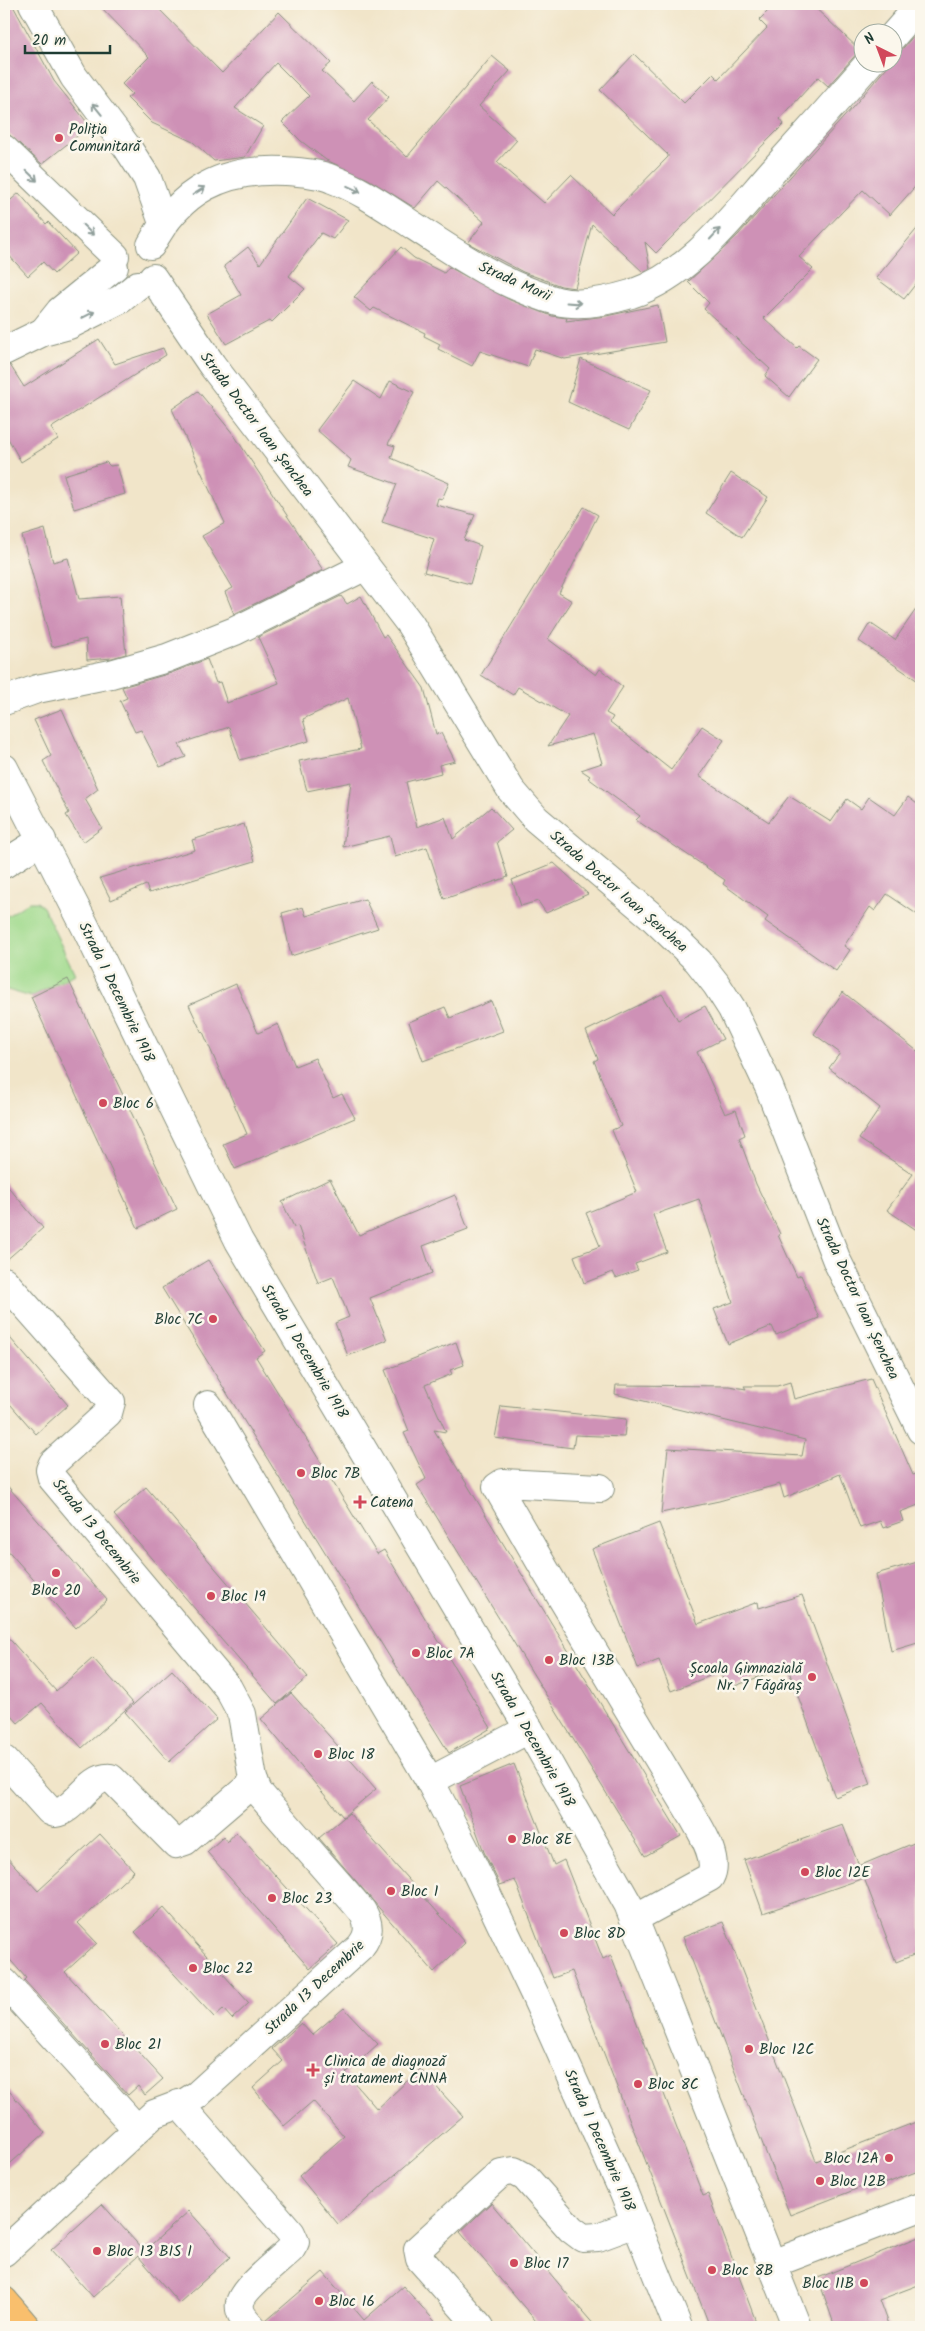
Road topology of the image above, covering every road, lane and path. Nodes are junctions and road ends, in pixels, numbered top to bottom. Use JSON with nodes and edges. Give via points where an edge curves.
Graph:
{"nodes":[{"id":1,"x":33,"y":4,"type":"edge"},
{"id":2,"x":921,"y":4,"type":"edge"},
{"id":3,"x":902,"y":26,"type":"edge"},
{"id":4,"x":861,"y":72,"type":"edge"},
{"id":5,"x":4,"y":149,"type":"edge"},
{"id":6,"x":157,"y":234,"type":"junction"},
{"id":7,"x":115,"y":261,"type":"junction"},
{"id":8,"x":146,"y":282,"type":"junction"},
{"id":9,"x":43,"y":332,"type":"junction"},
{"id":10,"x":4,"y":351,"type":"edge"},
{"id":11,"x":364,"y":566,"type":"junction"},
{"id":12,"x":4,"y":701,"type":"edge"},
{"id":13,"x":4,"y":768,"type":"edge"},
{"id":14,"x":42,"y":840,"type":"junction"},
{"id":15,"x":4,"y":864,"type":"edge"},
{"id":16,"x":7,"y":1285,"type":"edge"},
{"id":17,"x":208,"y":1405,"type":"dead end"},
{"id":18,"x":921,"y":1430,"type":"edge"},
{"id":19,"x":600,"y":1488,"type":"dead end"},
{"id":20,"x":528,"y":1729,"type":"junction"},
{"id":21,"x":4,"y":1760,"type":"edge"},
{"id":22,"x":430,"y":1781,"type":"junction"},
{"id":23,"x":254,"y":1782,"type":"junction"},
{"id":24,"x":635,"y":1918,"type":"junction"},
{"id":25,"x":4,"y":1982,"type":"edge"},
{"id":26,"x":178,"y":2104,"type":"junction"},
{"id":27,"x":137,"y":2129,"type":"junction"},
{"id":28,"x":921,"y":2207,"type":"edge"},
{"id":29,"x":636,"y":2223,"type":"junction"},
{"id":30,"x":4,"y":2252,"type":"edge"},
{"id":31,"x":772,"y":2264,"type":"junction"},
{"id":32,"x":4,"y":2301,"type":"edge"},
{"id":33,"x":26,"y":2327,"type":"edge"},
{"id":34,"x":252,"y":2327,"type":"edge"},
{"id":35,"x":480,"y":2327,"type":"edge"},
{"id":36,"x":678,"y":2327,"type":"edge"},
{"id":37,"x":797,"y":2327,"type":"edge"}],
"edges":[{"from":6,"to":1,"type":"street","one_way":true,"via":[[147,178],[74,78]]},
{"from":2,"to":3,"type":"street"},
{"from":6,"to":4,"type":"street","name":"Strada Morii","one_way":true,"via":[[187,198],[215,181],[255,171],[299,172],[330,178],[361,192],[457,254],[537,294],[578,304],[614,298],[650,286],[686,264]]},
{"from":5,"to":7,"type":"street","one_way":true},
{"from":6,"to":7,"type":"street","via":[[120,248]]},
{"from":6,"to":8,"type":"street","via":[[158,271]]},
{"from":7,"to":8,"type":"street","via":[[123,280],[130,285]]},
{"from":7,"to":9,"type":"street","via":[[60,311]]},
{"from":9,"to":8,"type":"street","one_way":true,"via":[[69,326]]},
{"from":8,"to":11,"type":"street","name":"Strada Doctor Ioan Șenchea"},
{"from":9,"to":10,"type":"street"},
{"from":11,"to":12,"type":"street","via":[[235,631],[167,658],[112,674],[37,689]]},
{"from":11,"to":18,"type":"street","name":"Strada Doctor Ioan Șenchea","via":[[410,624],[511,790],[550,831],[656,920],[698,961],[716,984],[732,1009],[769,1087],[836,1261]]},
{"from":13,"to":14,"type":"street","name":"Strada 1 Decembrie 1918"},
{"from":14,"to":15,"type":"street"},
{"from":14,"to":20,"type":"street","name":"Strada 1 Decembrie 1918","via":[[240,1241]]},
{"from":16,"to":23,"type":"street","name":"Strada 13 Decembrie","via":[[112,1405],[108,1413],[53,1463],[50,1470],[52,1478],[233,1695],[242,1714]]},
{"from":17,"to":22,"type":"street","name":"Strada 1 Decembrie 1918"},
{"from":19,"to":24,"type":"street","via":[[503,1483],[497,1487],[710,1850],[713,1868],[707,1880]]},
{"from":20,"to":22,"type":"street"},
{"from":20,"to":24,"type":"street","name":"Strada 1 Decembrie 1918"},
{"from":21,"to":23,"type":"street","via":[[55,1813],[66,1809],[97,1781],[111,1778],[176,1844],[186,1841]]},
{"from":22,"to":29,"type":"street","name":"Strada 1 Decembrie 1918","via":[[534,1993]]},
{"from":23,"to":26,"type":"street","name":"Strada 13 Decembrie","via":[[263,1799],[362,1911],[368,1932],[360,1947],[197,2095]]},
{"from":24,"to":31,"type":"street","name":"Strada 1 Decembrie 1918"},
{"from":25,"to":27,"type":"street"},
{"from":26,"to":27,"type":"street","name":"Strada 13 Decembrie","via":[[157,2112]]},
{"from":26,"to":34,"type":"street","via":[[295,2242],[241,2300],[241,2313]]},
{"from":27,"to":30,"type":"street","name":"Strada 13 Decembrie"},
{"from":28,"to":31,"type":"street"},
{"from":29,"to":35,"type":"street","via":[[598,2237],[583,2238],[525,2177],[514,2171],[501,2173],[418,2249],[420,2259]]},
{"from":29,"to":36,"type":"street","name":"Strada 1 Decembrie 1918"},
{"from":31,"to":37,"type":"street","name":"Strada 1 Decembrie 1918"},
{"from":32,"to":33,"type":"main road"}]}
